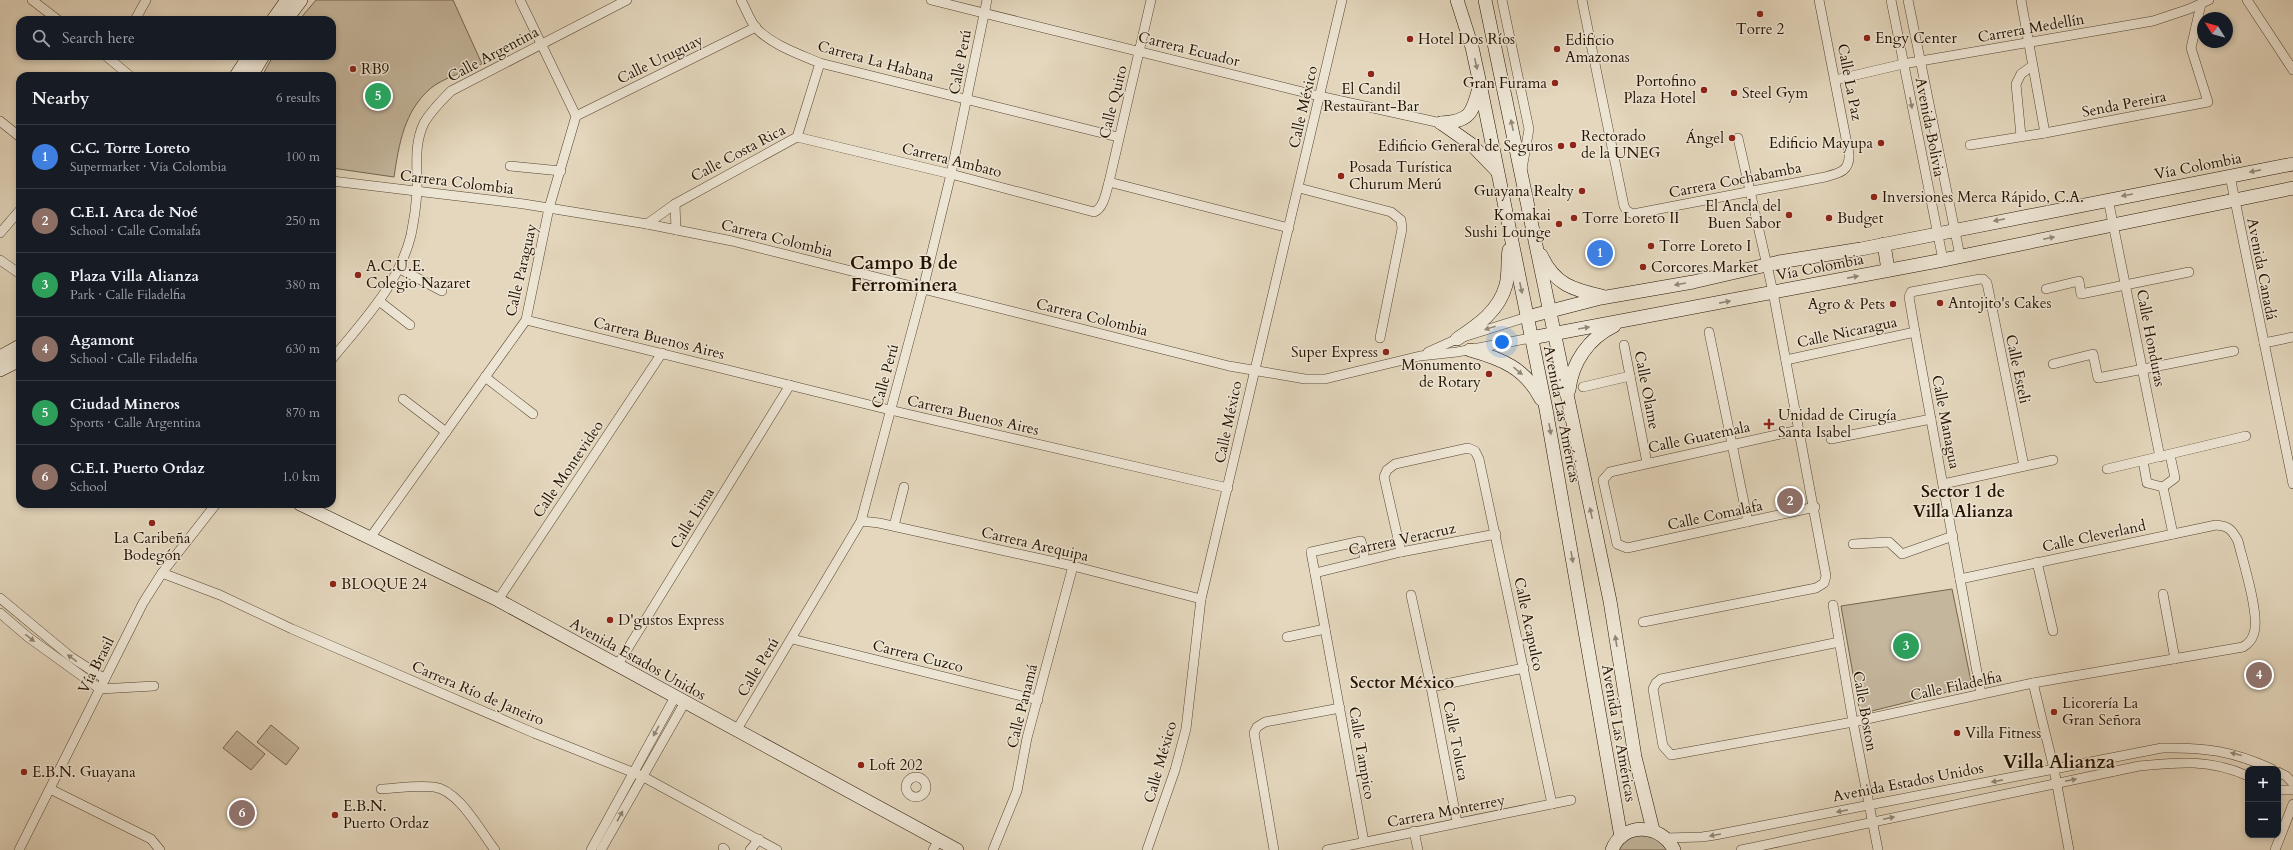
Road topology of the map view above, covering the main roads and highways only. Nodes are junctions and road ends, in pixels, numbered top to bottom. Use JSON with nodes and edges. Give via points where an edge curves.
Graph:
{"nodes":[{"id":1,"x":287,"y":0,"type":"edge"},
{"id":2,"x":302,"y":0,"type":"edge"},
{"id":3,"x":1457,"y":0,"type":"edge"},
{"id":4,"x":1485,"y":0,"type":"edge"},
{"id":5,"x":276,"y":16,"type":"edge"},
{"id":6,"x":289,"y":16,"type":"edge"},
{"id":7,"x":246,"y":60,"type":"edge"},
{"id":8,"x":261,"y":60,"type":"edge"},
{"id":9,"x":239,"y":72,"type":"edge"},
{"id":10,"x":253,"y":72,"type":"edge"},
{"id":11,"x":1480,"y":84,"type":"junction"},
{"id":12,"x":2293,"y":164,"type":"edge"},
{"id":13,"x":1497,"y":170,"type":"junction"},
{"id":14,"x":2293,"y":188,"type":"edge"},
{"id":15,"x":1510,"y":235,"type":"junction"},
{"id":16,"x":1535,"y":239,"type":"junction"},
{"id":17,"x":1884,"y":244,"type":"junction"},
{"id":18,"x":1888,"y":270,"type":"junction"},
{"id":19,"x":1608,"y":297,"type":"junction"},
{"id":20,"x":1549,"y":310,"type":"junction"},
{"id":21,"x":1527,"y":317,"type":"junction"},
{"id":22,"x":1627,"y":320,"type":"junction"},
{"id":23,"x":1555,"y":334,"type":"junction"},
{"id":24,"x":1532,"y":338,"type":"junction"},
{"id":25,"x":1457,"y":339,"type":"road end"},
{"id":26,"x":16,"y":348,"type":"edge"},
{"id":27,"x":1470,"y":350,"type":"road end"},
{"id":28,"x":0,"y":357,"type":"edge"},
{"id":29,"x":16,"y":362,"type":"edge"},
{"id":30,"x":0,"y":370,"type":"edge"},
{"id":31,"x":1568,"y":400,"type":"junction"},
{"id":32,"x":1546,"y":409,"type":"junction"},
{"id":33,"x":308,"y":508,"type":"edge"},
{"id":34,"x":1653,"y":830,"type":"junction"},
{"id":35,"x":1621,"y":837,"type":"junction"},
{"id":36,"x":936,"y":845,"type":"edge"},
{"id":37,"x":1611,"y":849,"type":"edge"},
{"id":38,"x":957,"y":850,"type":"edge"},
{"id":39,"x":1674,"y":850,"type":"edge"}],
"edges":[{"from":1,"to":5,"type":"main road"},
{"from":2,"to":6,"type":"main road"},
{"from":3,"to":11,"type":"main road","name":"Avenida Las Américas","one_way":true,"via":[[1472,47]]},
{"from":16,"to":4,"type":"main road","name":"Avenida Las Américas","one_way":true},
{"from":7,"to":9,"type":"main road"},
{"from":8,"to":10,"type":"main road"},
{"from":11,"to":13,"type":"main road","name":"Avenida Las Américas"},
{"from":11,"to":13,"type":"main road","via":[[1470,114],[1464,120],[1441,123],[1471,144]]},
{"from":12,"to":17,"type":"main road","name":"Vía Colombia","one_way":true},
{"from":13,"to":15,"type":"main road","name":"Avenida Las Américas"},
{"from":18,"to":14,"type":"main road","name":"Vía Colombia","one_way":true},
{"from":15,"to":21,"type":"main road","name":"Avenida Las Américas","one_way":true},
{"from":15,"to":25,"type":"main road","via":[[1506,284],[1502,295],[1492,312]]},
{"from":16,"to":19,"type":"main road","via":[[1542,257],[1555,276],[1578,291]]},
{"from":16,"to":20,"type":"main road","name":"Avenida Las Américas"},
{"from":17,"to":18,"type":"main road"},
{"from":17,"to":19,"type":"main road","name":"Vía Colombia","one_way":true},
{"from":22,"to":18,"type":"main road","name":"Vía Colombia","one_way":true},
{"from":19,"to":20,"type":"main road","name":"Vía Colombia"},
{"from":20,"to":21,"type":"main road","name":"Vía Colombia"},
{"from":20,"to":23,"type":"main road","name":"Avenida Las Américas"},
{"from":21,"to":24,"type":"main road","name":"Avenida Las Américas"},
{"from":23,"to":22,"type":"main road","name":"Vía Colombia","one_way":true},
{"from":22,"to":31,"type":"main road","via":[[1597,337],[1577,360]]},
{"from":23,"to":24,"type":"main road","name":"Vía Colombia"},
{"from":23,"to":31,"type":"main road","name":"Avenida Las Américas"},
{"from":24,"to":32,"type":"main road","name":"Avenida Las Américas"},
{"from":26,"to":28,"type":"main road"},
{"from":27,"to":32,"type":"main road","one_way":true,"via":[[1503,360],[1514,367],[1537,391]]},
{"from":29,"to":30,"type":"main road"},
{"from":34,"to":31,"type":"main road","name":"Avenida Las Américas","one_way":true,"via":[[1635,757],[1610,601]]},
{"from":32,"to":35,"type":"main road","name":"Avenida Las Américas","one_way":true},
{"from":33,"to":36,"type":"main road","name":"Avenida Estados Unidos","via":[[498,600],[736,731],[835,782]]},
{"from":34,"to":35,"type":"main road","via":[[1636,830]]},
{"from":34,"to":39,"type":"main road","via":[[1665,838]]},
{"from":35,"to":37,"type":"main road"},
{"from":36,"to":38,"type":"main road","name":"Avenida Estados Unidos"}]}
